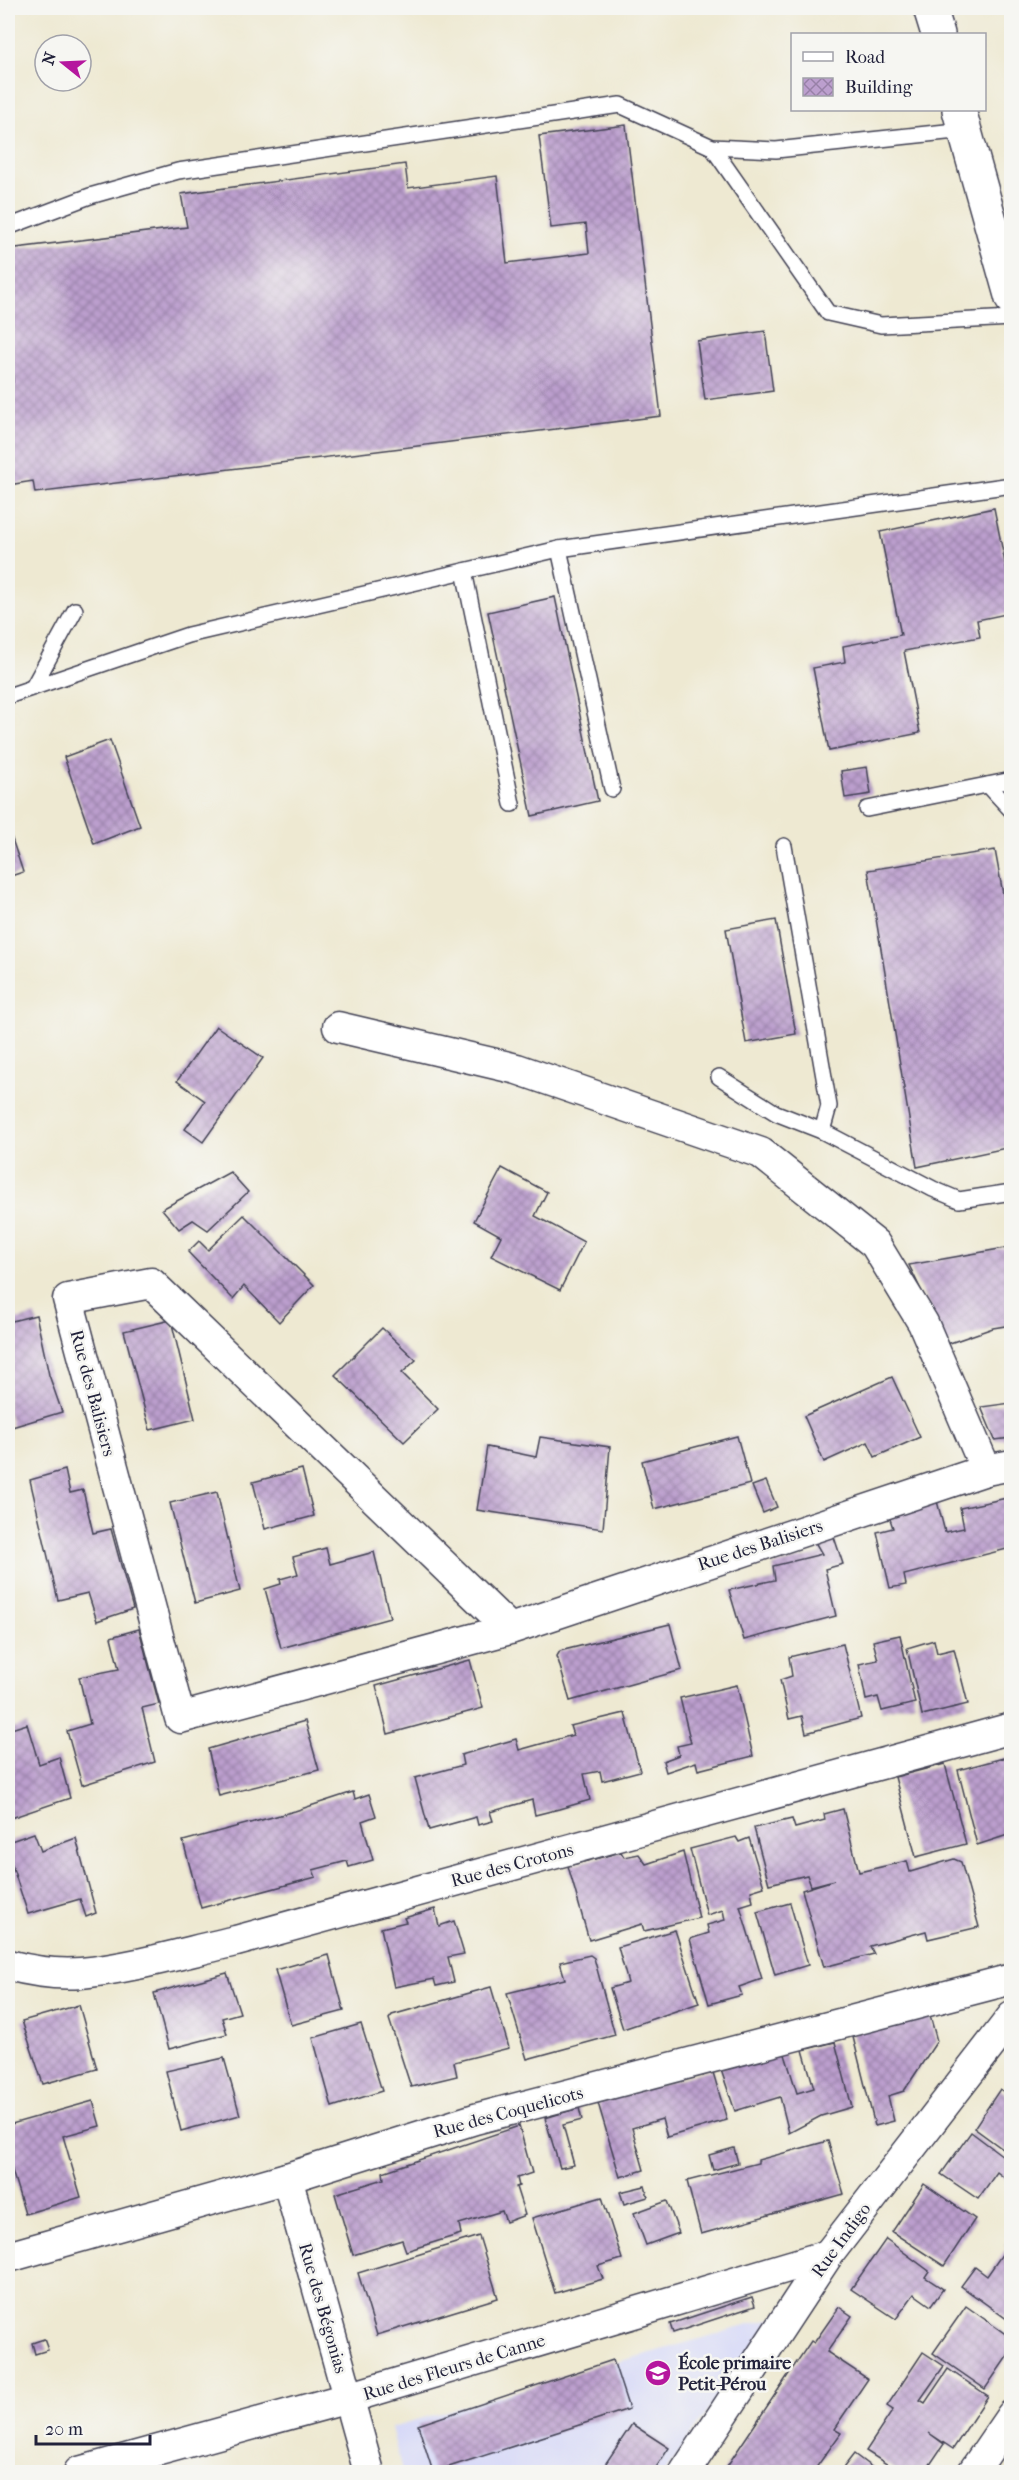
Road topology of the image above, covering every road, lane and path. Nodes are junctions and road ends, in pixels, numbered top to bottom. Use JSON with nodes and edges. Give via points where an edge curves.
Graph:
{"nodes":[{"id":1,"x":930,"y":8,"type":"edge"},
{"id":2,"x":938,"y":33,"type":"edge"},
{"id":3,"x":962,"y":120,"type":"edge"},
{"id":4,"x":712,"y":147,"type":"junction"},
{"id":5,"x":8,"y":227,"type":"edge"},
{"id":6,"x":1011,"y":299,"type":"edge"},
{"id":7,"x":1011,"y":318,"type":"edge"},
{"id":8,"x":1011,"y":485,"type":"edge"},
{"id":9,"x":559,"y":549,"type":"junction"},
{"id":10,"x":464,"y":571,"type":"junction"},
{"id":11,"x":75,"y":610,"type":"dead end"},
{"id":12,"x":33,"y":687,"type":"junction"},
{"id":13,"x":8,"y":696,"type":"edge"},
{"id":14,"x":1011,"y":780,"type":"edge"},
{"id":15,"x":988,"y":785,"type":"junction"},
{"id":16,"x":612,"y":789,"type":"dead end"},
{"id":17,"x":512,"y":804,"type":"dead end"},
{"id":18,"x":867,"y":808,"type":"dead end"},
{"id":19,"x":1011,"y":811,"type":"edge"},
{"id":20,"x":784,"y":846,"type":"dead end"},
{"id":21,"x":338,"y":1027,"type":"dead end"},
{"id":22,"x":719,"y":1077,"type":"dead end"},
{"id":23,"x":822,"y":1131,"type":"junction"},
{"id":24,"x":1011,"y":1192,"type":"edge"},
{"id":25,"x":999,"y":1467,"type":"edge"},
{"id":26,"x":510,"y":1629,"type":"junction"},
{"id":27,"x":1011,"y":1728,"type":"edge"},
{"id":28,"x":8,"y":1965,"type":"edge"},
{"id":29,"x":1011,"y":1979,"type":"edge"},
{"id":30,"x":1011,"y":2017,"type":"edge"},
{"id":31,"x":287,"y":2178,"type":"junction"},
{"id":32,"x":828,"y":2255,"type":"junction"},
{"id":33,"x":8,"y":2257,"type":"edge"},
{"id":34,"x":348,"y":2398,"type":"junction"},
{"id":35,"x":1011,"y":2415,"type":"edge"},
{"id":36,"x":79,"y":2472,"type":"edge"},
{"id":37,"x":369,"y":2472,"type":"edge"},
{"id":38,"x":685,"y":2472,"type":"edge"},
{"id":39,"x":973,"y":2472,"type":"edge"}],
"edges":[{"from":1,"to":2,"type":"street"},
{"from":3,"to":4,"type":"lane","via":[[776,150]]},
{"from":3,"to":6,"type":"street"},
{"from":4,"to":5,"type":"lane","via":[[620,105],[178,171],[90,196]]},
{"from":4,"to":7,"type":"lane","via":[[828,313],[881,325]]},
{"from":8,"to":9,"type":"lane"},
{"from":9,"to":10,"type":"lane"},
{"from":9,"to":16,"type":"lane"},
{"from":10,"to":12,"type":"lane","via":[[188,635]]},
{"from":10,"to":17,"type":"lane"},
{"from":11,"to":12,"type":"lane"},
{"from":12,"to":13,"type":"lane"},
{"from":14,"to":15,"type":"lane"},
{"from":15,"to":18,"type":"lane"},
{"from":15,"to":19,"type":"lane"},
{"from":20,"to":23,"type":"lane","via":[[829,1106]]},
{"from":21,"to":25,"type":"street","via":[[517,1069],[761,1153],[875,1244],[923,1323]]},
{"from":22,"to":23,"type":"lane","via":[[776,1113]]},
{"from":23,"to":24,"type":"lane","via":[[959,1200]]},
{"from":25,"to":26,"type":"street","name":"Rue des Balisiers"},
{"from":26,"to":26,"type":"street","name":"Rue des Balisiers","via":[[151,1283],[68,1299],[180,1718]]},
{"from":27,"to":28,"type":"street","name":"Rue des Crotons","via":[[236,1941],[80,1973],[50,1973]]},
{"from":29,"to":31,"type":"street","name":"Rue des Coquelicots","via":[[475,2119]]},
{"from":30,"to":32,"type":"street","name":"Rue Indigo"},
{"from":31,"to":33,"type":"street","name":"Rue des Coquelicots"},
{"from":31,"to":34,"type":"street","name":"Rue des Bégonias"},
{"from":32,"to":34,"type":"street","name":"Rue des Fleurs de Canne"},
{"from":32,"to":38,"type":"street","name":"Rue Indigo"},
{"from":34,"to":36,"type":"street","name":"Rue des Fleurs de Canne"},
{"from":34,"to":37,"type":"street","name":"Rue des Bégonias"},
{"from":35,"to":39,"type":"street"}]}
